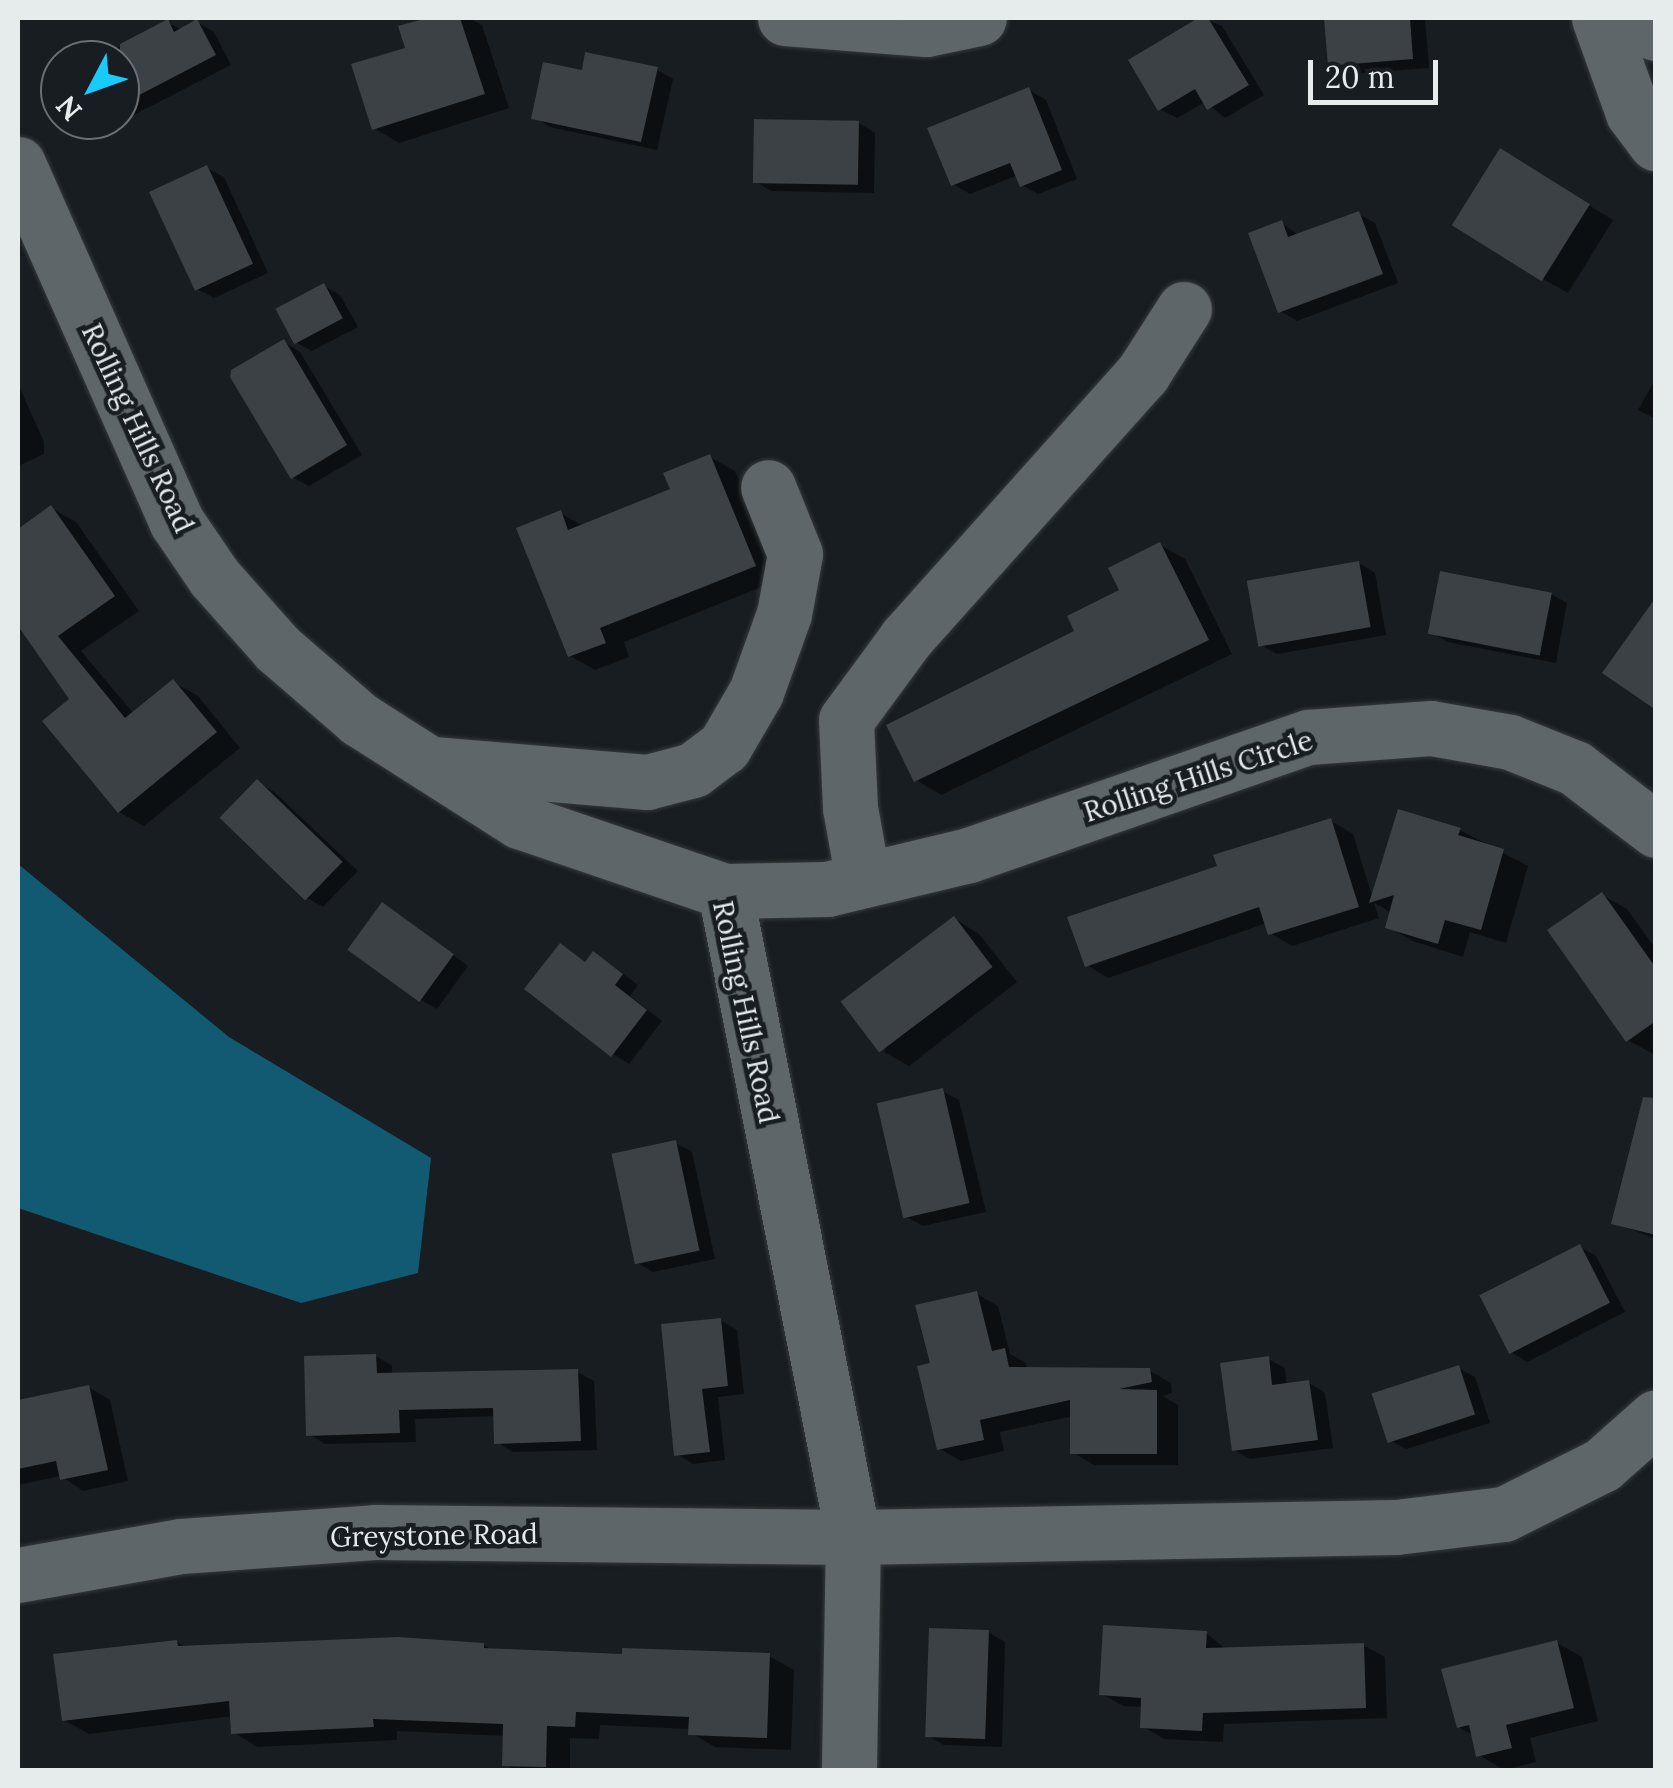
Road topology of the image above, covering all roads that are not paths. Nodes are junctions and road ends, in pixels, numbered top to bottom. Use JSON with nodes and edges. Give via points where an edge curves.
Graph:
{"nodes":[{"id":1,"x":785,"y":18,"type":"edge"},
{"id":2,"x":979,"y":18,"type":"edge"},
{"id":3,"x":1599,"y":18,"type":"edge"},
{"id":4,"x":1606,"y":18,"type":"edge"},
{"id":5,"x":1656,"y":34,"type":"edge"},
{"id":6,"x":1656,"y":143,"type":"edge"},
{"id":7,"x":18,"y":164,"type":"edge"},
{"id":8,"x":1184,"y":309,"type":"dead end"},
{"id":9,"x":768,"y":486,"type":"dead end"},
{"id":10,"x":430,"y":764,"type":"junction"},
{"id":11,"x":1656,"y":830,"type":"edge"},
{"id":12,"x":863,"y":880,"type":"junction"},
{"id":13,"x":725,"y":891,"type":"junction"},
{"id":14,"x":1656,"y":1417,"type":"edge"},
{"id":15,"x":853,"y":1537,"type":"junction"},
{"id":16,"x":18,"y":1575,"type":"edge"},
{"id":17,"x":849,"y":1770,"type":"edge"}],
"edges":[{"from":1,"to":2,"type":"street","via":[[926,29]]},
{"from":3,"to":6,"type":"street","via":[[1633,112]]},
{"from":4,"to":5,"type":"street"},
{"from":7,"to":10,"type":"street","name":"Rolling Hills Road","via":[[176,520],[214,577],[278,650],[359,719]]},
{"from":8,"to":12,"type":"street","via":[[1143,373],[906,637],[846,720],[850,808]]},
{"from":9,"to":10,"type":"street","via":[[795,554],[784,614],[756,692],[724,747],[693,770],[647,782]]},
{"from":10,"to":13,"type":"street","name":"Rolling Hills Road","via":[[519,821]]},
{"from":11,"to":12,"type":"street","name":"Rolling Hills Circle","via":[[1576,768],[1510,742],[1432,728],[1308,737],[969,854]]},
{"from":12,"to":13,"type":"street","name":"Rolling Hills Circle","via":[[827,889]]},
{"from":13,"to":15,"type":"street","name":"Rolling Hills Road"},
{"from":14,"to":15,"type":"street","via":[[1602,1464],[1504,1514],[1396,1527]]},
{"from":15,"to":16,"type":"street","name":"Greystone Road","via":[[374,1532],[181,1546]]},
{"from":15,"to":17,"type":"street","name":"Rolling Hills Road"}]}
